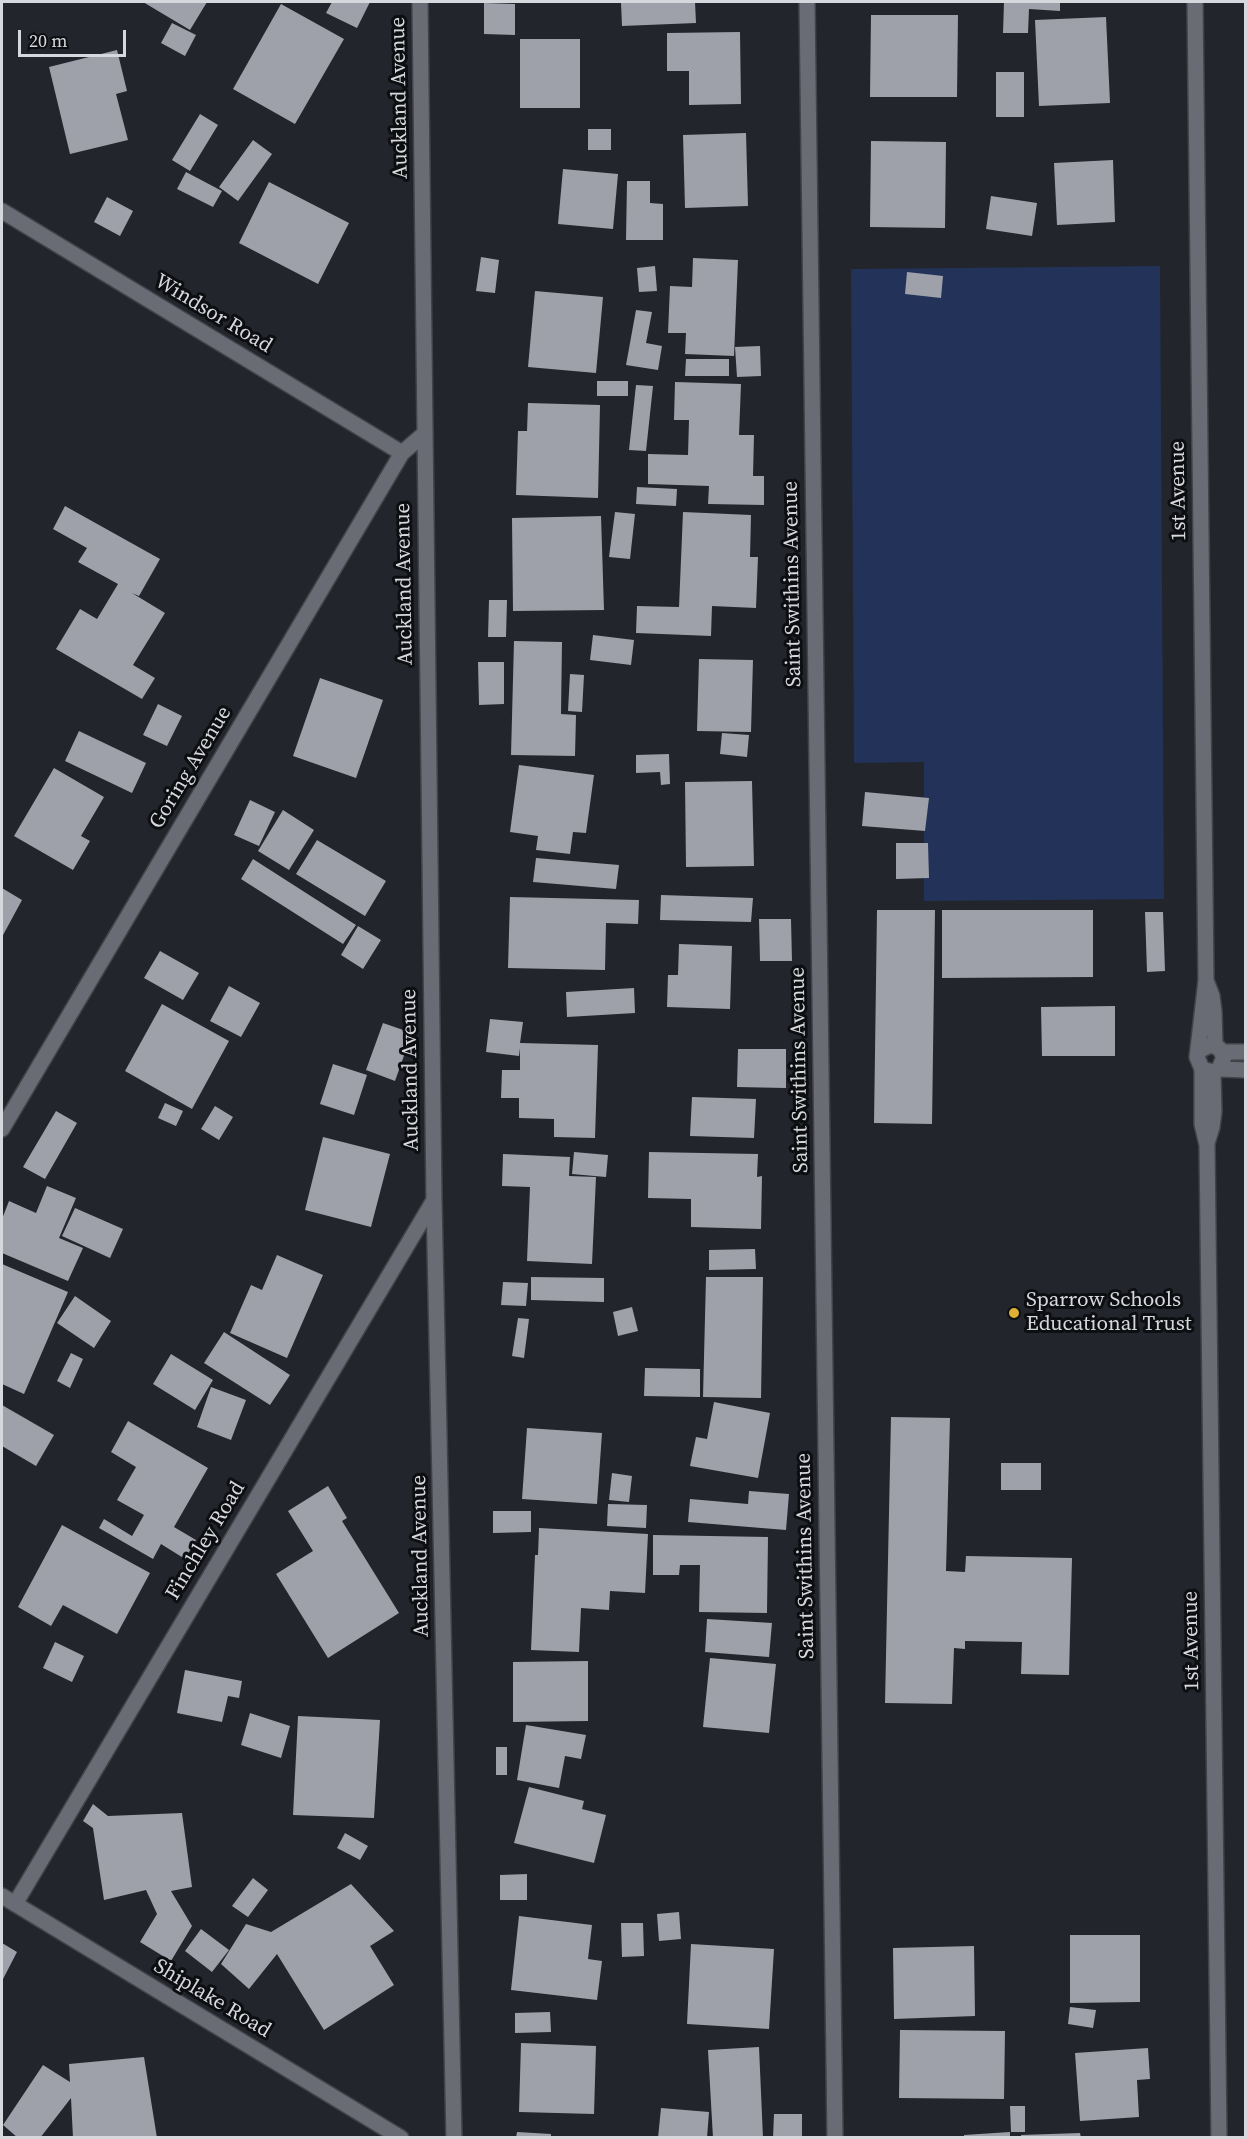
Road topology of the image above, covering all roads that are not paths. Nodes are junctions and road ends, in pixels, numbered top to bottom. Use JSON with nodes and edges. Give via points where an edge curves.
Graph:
{"nodes":[{"id":1,"x":420,"y":2,"type":"edge"},
{"id":2,"x":807,"y":2,"type":"edge"},
{"id":3,"x":1195,"y":2,"type":"edge"},
{"id":4,"x":2,"y":211,"type":"edge"},
{"id":5,"x":424,"y":434,"type":"junction"},
{"id":6,"x":402,"y":453,"type":"junction"},
{"id":7,"x":1206,"y":980,"type":"junction"},
{"id":8,"x":1219,"y":1049,"type":"junction"},
{"id":9,"x":1199,"y":1051,"type":"junction"},
{"id":10,"x":1245,"y":1052,"type":"edge"},
{"id":11,"x":1211,"y":1070,"type":"junction"},
{"id":12,"x":1245,"y":1070,"type":"edge"},
{"id":13,"x":2,"y":1129,"type":"edge"},
{"id":14,"x":434,"y":1200,"type":"junction"},
{"id":15,"x":2,"y":1896,"type":"edge"},
{"id":16,"x":15,"y":1904,"type":"junction"},
{"id":17,"x":402,"y":2138,"type":"edge"},
{"id":18,"x":454,"y":2138,"type":"edge"},
{"id":19,"x":835,"y":2138,"type":"edge"},
{"id":20,"x":1219,"y":2138,"type":"edge"}],
"edges":[{"from":1,"to":5,"type":"street","name":"Auckland Avenue"},
{"from":2,"to":19,"type":"street","name":"Saint Swithins Avenue"},
{"from":3,"to":7,"type":"street","name":"1st Avenue"},
{"from":4,"to":6,"type":"street","name":"Windsor Road"},
{"from":5,"to":6,"type":"street","name":"Goring Avenue"},
{"from":5,"to":14,"type":"street","name":"Auckland Avenue"},
{"from":6,"to":13,"type":"street","name":"Goring Avenue"},
{"from":7,"to":8,"type":"street","name":"1st Avenue"},
{"from":7,"to":9,"type":"street","name":"1st Avenue"},
{"from":8,"to":9,"type":"street","via":[[1204,1047]]},
{"from":8,"to":10,"type":"street"},
{"from":8,"to":11,"type":"street","name":"1st Avenue","via":[[1224,1057]]},
{"from":9,"to":11,"type":"street","name":"1st Avenue","via":[[1197,1057]]},
{"from":11,"to":12,"type":"street"},
{"from":11,"to":20,"type":"street","name":"1st Avenue","via":[[1201,1115],[1207,1145]]},
{"from":14,"to":16,"type":"street","name":"Finchley Road"},
{"from":14,"to":18,"type":"street","name":"Auckland Avenue"},
{"from":15,"to":16,"type":"street","name":"Shiplake Road"},
{"from":16,"to":17,"type":"street","name":"Shiplake Road"}]}
